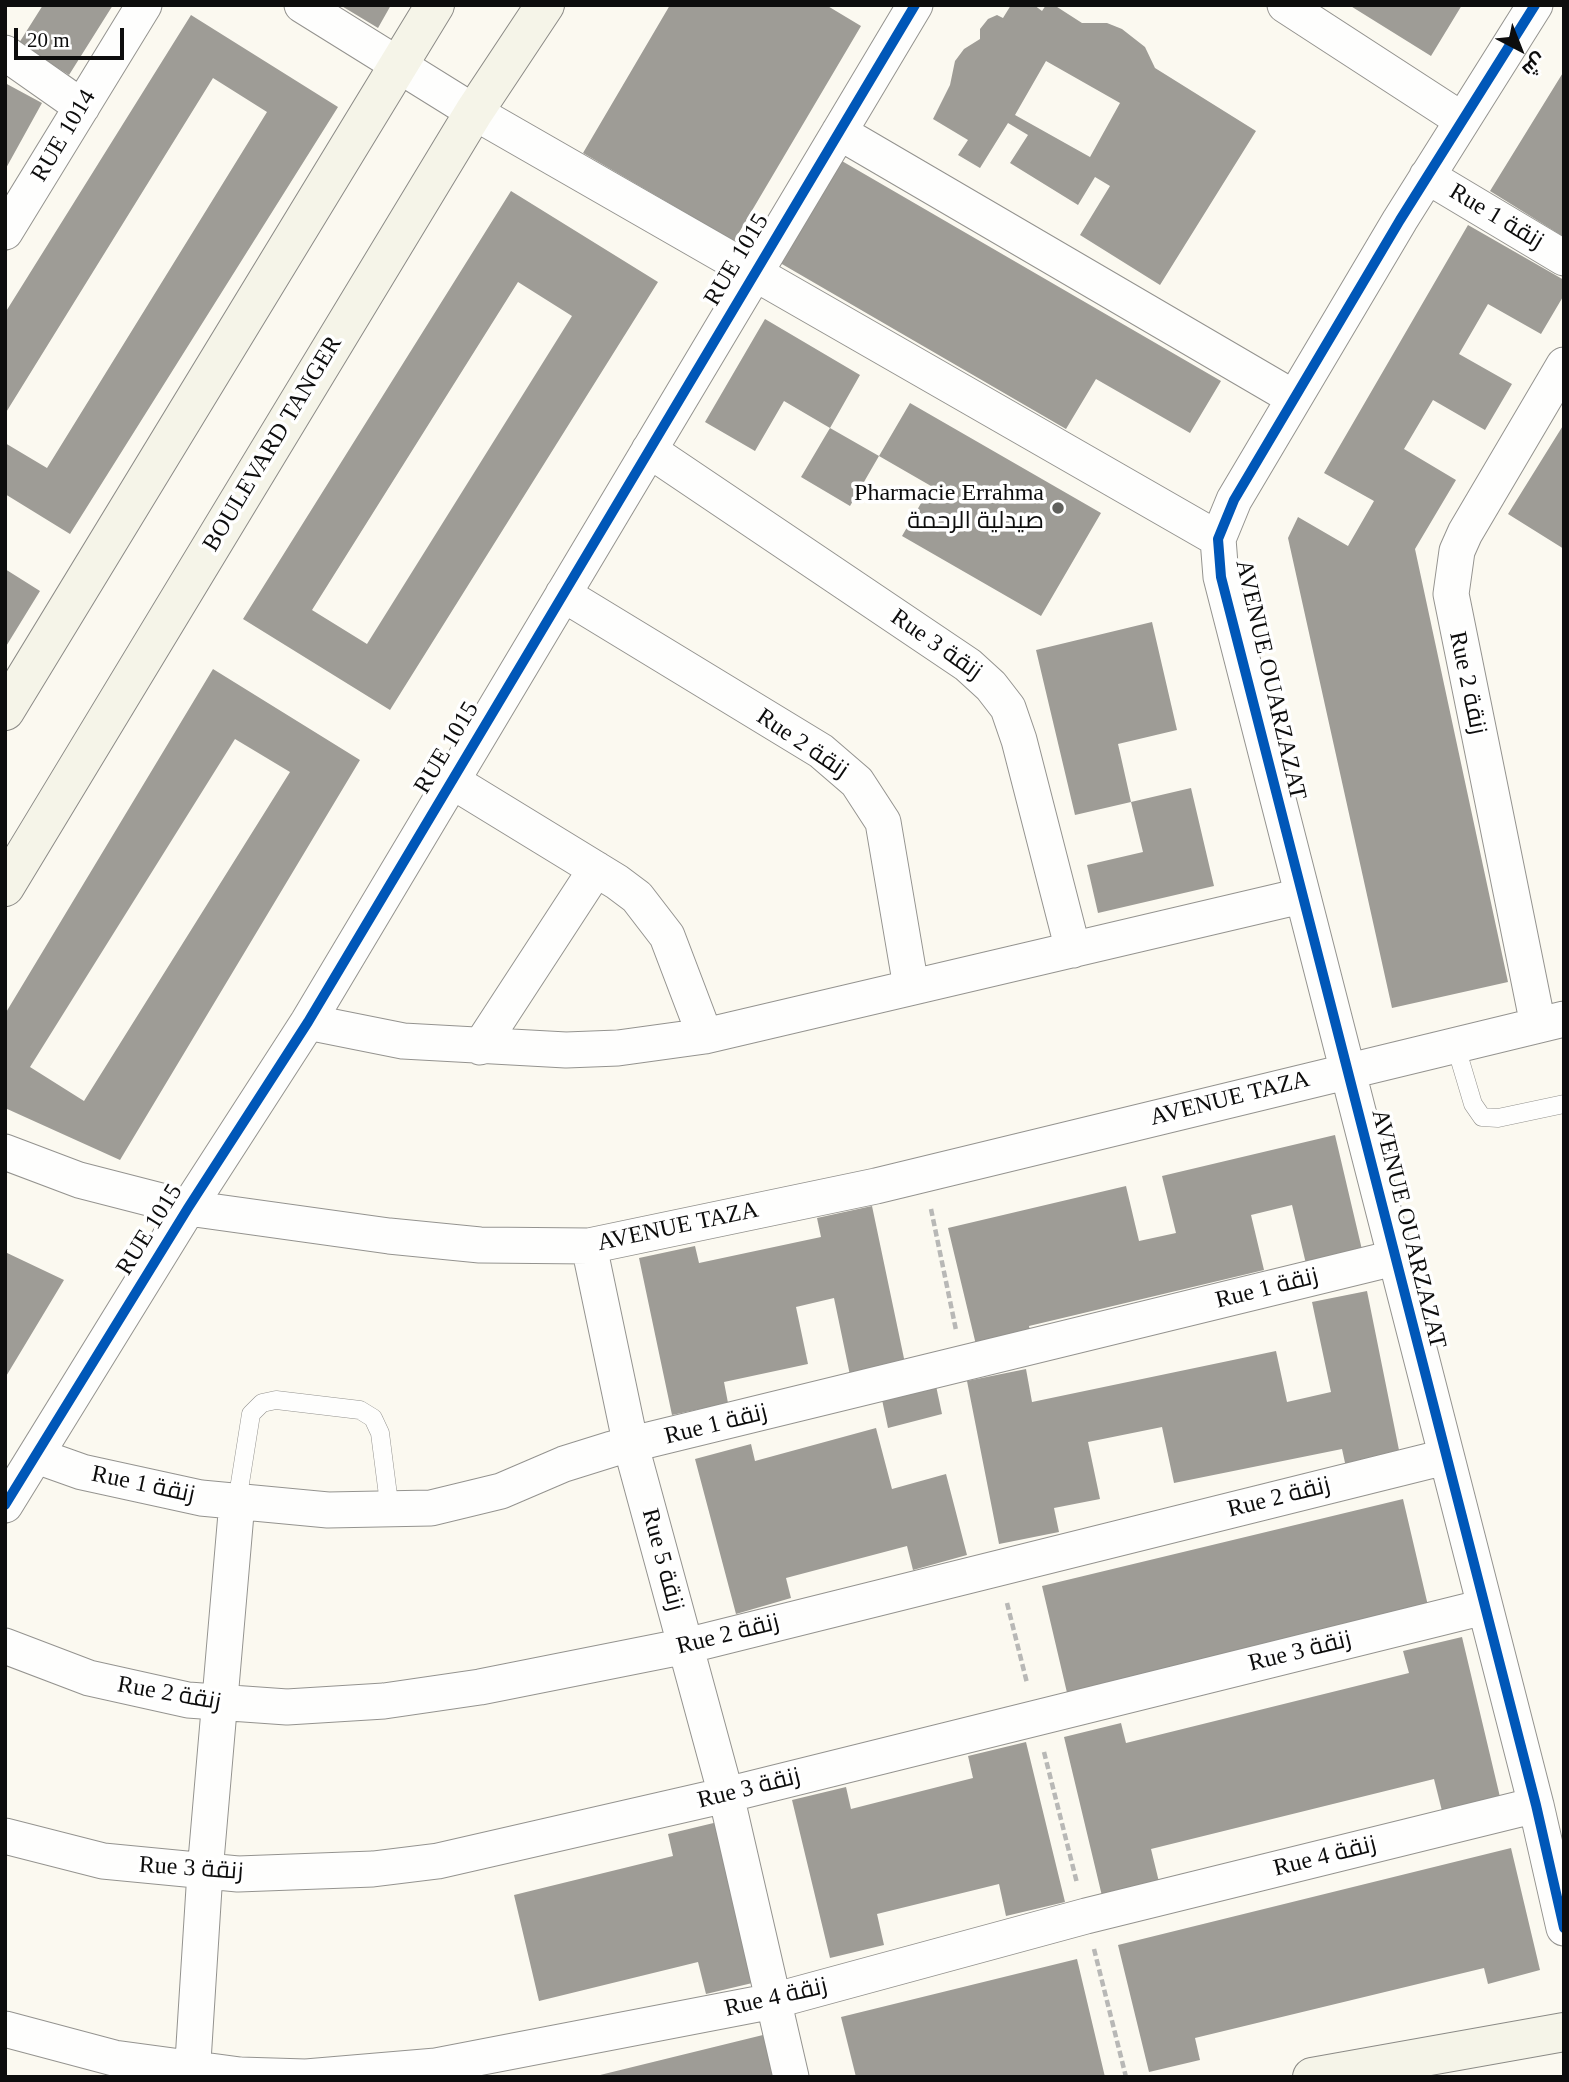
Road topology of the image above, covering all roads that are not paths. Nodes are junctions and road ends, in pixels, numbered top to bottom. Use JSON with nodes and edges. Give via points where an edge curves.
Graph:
{"nodes":[{"id":1,"x":144,"y":5,"type":"edge"},
{"id":2,"x":302,"y":5,"type":"edge"},
{"id":3,"x":435,"y":5,"type":"edge"},
{"id":4,"x":545,"y":5,"type":"edge"},
{"id":5,"x":915,"y":5,"type":"edge"},
{"id":6,"x":1285,"y":5,"type":"edge"},
{"id":7,"x":1535,"y":5,"type":"edge"},
{"id":8,"x":5,"y":53,"type":"edge"},
{"id":9,"x":398,"y":64,"type":"junction"},
{"id":10,"x":82,"y":107,"type":"junction"},
{"id":11,"x":474,"y":112,"type":"junction"},
{"id":12,"x":1462,"y":120,"type":"junction"},
{"id":13,"x":839,"y":132,"type":"junction"},
{"id":14,"x":1427,"y":176,"type":"junction"},
{"id":15,"x":5,"y":232,"type":"edge"},
{"id":16,"x":1564,"y":258,"type":"edge"},
{"id":17,"x":755,"y":271,"type":"junction"},
{"id":18,"x":1564,"y":365,"type":"edge"},
{"id":19,"x":1294,"y":398,"type":"junction"},
{"id":20,"x":649,"y":450,"type":"junction"},
{"id":21,"x":1218,"y":539,"type":"junction"},
{"id":22,"x":563,"y":594,"type":"junction"},
{"id":23,"x":5,"y":711,"type":"edge"},
{"id":24,"x":452,"y":781,"type":"junction"},
{"id":25,"x":596,"y":869,"type":"junction"},
{"id":26,"x":5,"y":887,"type":"edge"},
{"id":27,"x":1301,"y":896,"type":"junction"},
{"id":28,"x":1073,"y":950,"type":"junction"},
{"id":29,"x":911,"y":987,"type":"junction"},
{"id":30,"x":308,"y":1022,"type":"junction"},
{"id":31,"x":1551,"y":1022,"type":"edge"},
{"id":32,"x":705,"y":1036,"type":"junction"},
{"id":33,"x":480,"y":1047,"type":"junction"},
{"id":34,"x":1456,"y":1047,"type":"junction"},
{"id":35,"x":1345,"y":1070,"type":"junction"},
{"id":36,"x":1564,"y":1104,"type":"edge"},
{"id":37,"x":5,"y":1152,"type":"edge"},
{"id":38,"x":188,"y":1208,"type":"junction"},
{"id":39,"x":589,"y":1246,"type":"junction"},
{"id":40,"x":1394,"y":1258,"type":"junction"},
{"id":41,"x":631,"y":1446,"type":"junction"},
{"id":42,"x":37,"y":1456,"type":"junction"},
{"id":43,"x":1445,"y":1457,"type":"junction"},
{"id":44,"x":237,"y":1502,"type":"junction"},
{"id":45,"x":5,"y":1505,"type":"edge"},
{"id":46,"x":390,"y":1511,"type":"junction"},
{"id":47,"x":1484,"y":1606,"type":"junction"},
{"id":48,"x":5,"y":1646,"type":"edge"},
{"id":49,"x":686,"y":1646,"type":"junction"},
{"id":50,"x":221,"y":1703,"type":"junction"},
{"id":51,"x":726,"y":1795,"type":"junction"},
{"id":52,"x":1536,"y":1805,"type":"junction"},
{"id":53,"x":5,"y":1836,"type":"edge"},
{"id":54,"x":205,"y":1872,"type":"junction"},
{"id":55,"x":1564,"y":1928,"type":"edge"},
{"id":56,"x":773,"y":2001,"type":"junction"},
{"id":57,"x":5,"y":2029,"type":"edge"},
{"id":58,"x":1564,"y":2032,"type":"edge"},
{"id":59,"x":191,"y":2073,"type":"edge"},
{"id":60,"x":791,"y":2077,"type":"edge"},
{"id":61,"x":1312,"y":2077,"type":"edge"}],
"edges":[{"from":1,"to":10,"type":"street","name":"RUE 1014"},
{"from":2,"to":9,"type":"street"},
{"from":3,"to":9,"type":"street"},
{"from":4,"to":11,"type":"street","name":"BOULEVARD TANGER"},
{"from":5,"to":13,"type":"street","name":"RUE 1015"},
{"from":6,"to":12,"type":"street"},
{"from":7,"to":12,"type":"street"},
{"from":8,"to":10,"type":"street"},
{"from":9,"to":11,"type":"street"},
{"from":9,"to":23,"type":"street"},
{"from":10,"to":15,"type":"street","name":"RUE 1014"},
{"from":11,"to":17,"type":"street"},
{"from":11,"to":26,"type":"street","name":"BOULEVARD TANGER"},
{"from":12,"to":14,"type":"street"},
{"from":13,"to":17,"type":"street","name":"RUE 1015"},
{"from":13,"to":19,"type":"street"},
{"from":14,"to":16,"type":"street","name":"Rue 1 زنقة"},
{"from":14,"to":19,"type":"street"},
{"from":17,"to":20,"type":"street","name":"RUE 1015"},
{"from":17,"to":21,"type":"street"},
{"from":18,"to":31,"type":"street","name":"Rue 2 زنقة","via":[[1465,533],[1452,571],[1451,594]]},
{"from":19,"to":21,"type":"street","via":[[1234,500]]},
{"from":20,"to":22,"type":"street","name":"RUE 1015"},
{"from":20,"to":28,"type":"street","name":"Rue 3 زنقة","via":[[968,665],[991,686],[1008,708],[1019,740]]},
{"from":21,"to":27,"type":"street","name":"AVENUE OUARZAZAT","via":[[1221,577]]},
{"from":22,"to":24,"type":"street","name":"RUE 1015"},
{"from":22,"to":29,"type":"street","name":"Rue 2 زنقة","via":[[821,751],[857,782],[883,821]]},
{"from":24,"to":25,"type":"street"},
{"from":24,"to":30,"type":"street","name":"RUE 1015"},
{"from":25,"to":32,"type":"street","via":[[637,897],[667,936]]},
{"from":25,"to":33,"type":"street"},
{"from":27,"to":28,"type":"street"},
{"from":27,"to":35,"type":"street","name":"AVENUE OUARZAZAT"},
{"from":28,"to":29,"type":"street"},
{"from":29,"to":32,"type":"street"},
{"from":30,"to":33,"type":"street","via":[[403,1041]]},
{"from":30,"to":38,"type":"street","name":"RUE 1015"},
{"from":31,"to":34,"type":"street","name":"AVENUE TAZA"},
{"from":32,"to":33,"type":"street","via":[[618,1048]]},
{"from":34,"to":35,"type":"street","name":"AVENUE TAZA"},
{"from":34,"to":36,"type":"lane","via":[[1473,1104],[1482,1117]]},
{"from":35,"to":39,"type":"street","name":"AVENUE TAZA","via":[[924,1174]]},
{"from":35,"to":40,"type":"street","name":"AVENUE OUARZAZAT"},
{"from":37,"to":38,"type":"street","name":"AVENUE TAZA","via":[[79,1180]]},
{"from":38,"to":39,"type":"street","name":"AVENUE TAZA","via":[[454,1242]]},
{"from":38,"to":42,"type":"street","name":"RUE 1015"},
{"from":39,"to":41,"type":"street","name":"Rue 5 زنقة"},
{"from":40,"to":41,"type":"street","name":"Rue 1 زنقة"},
{"from":40,"to":43,"type":"street","name":"AVENUE OUARZAZAT"},
{"from":41,"to":46,"type":"street","name":"Rue 1 زنقة","via":[[587,1455],[471,1500]]},
{"from":41,"to":49,"type":"street","name":"Rue 5 زنقة"},
{"from":42,"to":44,"type":"street","name":"Rue 1 زنقة","via":[[141,1487]]},
{"from":42,"to":45,"type":"street","name":"RUE 1015"},
{"from":43,"to":47,"type":"street","name":"AVENUE OUARZAZAT"},
{"from":43,"to":49,"type":"street","name":"Rue 2 زنقة"},
{"from":44,"to":46,"type":"street","name":"Rue 1 زنقة"},
{"from":44,"to":46,"type":"lane","via":[[251,1414],[262,1403],[276,1400],[360,1410],[373,1418],[380,1433]]},
{"from":44,"to":50,"type":"street"},
{"from":47,"to":51,"type":"street","name":"Rue 3 زنقة"},
{"from":47,"to":52,"type":"street","name":"AVENUE OUARZAZAT"},
{"from":48,"to":50,"type":"street","name":"Rue 2 زنقة","via":[[126,1688]]},
{"from":49,"to":50,"type":"street","name":"Rue 2 زنقة","via":[[384,1701],[287,1707]]},
{"from":49,"to":51,"type":"street","name":"Rue 5 زنقة"},
{"from":50,"to":54,"type":"street"},
{"from":51,"to":54,"type":"street","name":"Rue 3 زنقة","via":[[438,1861],[306,1874]]},
{"from":51,"to":56,"type":"street","name":"Rue 5 زنقة"},
{"from":52,"to":55,"type":"street","name":"AVENUE OUARZAZAT"},
{"from":52,"to":56,"type":"street","name":"Rue 4 زنقة","via":[[1086,1916]]},
{"from":53,"to":54,"type":"street","name":"Rue 3 زنقة","via":[[103,1861]]},
{"from":54,"to":59,"type":"street"},
{"from":56,"to":59,"type":"street","name":"Rue 4 زنقة","via":[[410,2069],[306,2077]]},
{"from":56,"to":60,"type":"street","name":"Rue 5 زنقة"},
{"from":57,"to":59,"type":"street","name":"Rue 4 زنقة","via":[[114,2059]]},
{"from":58,"to":61,"type":"street"}]}
